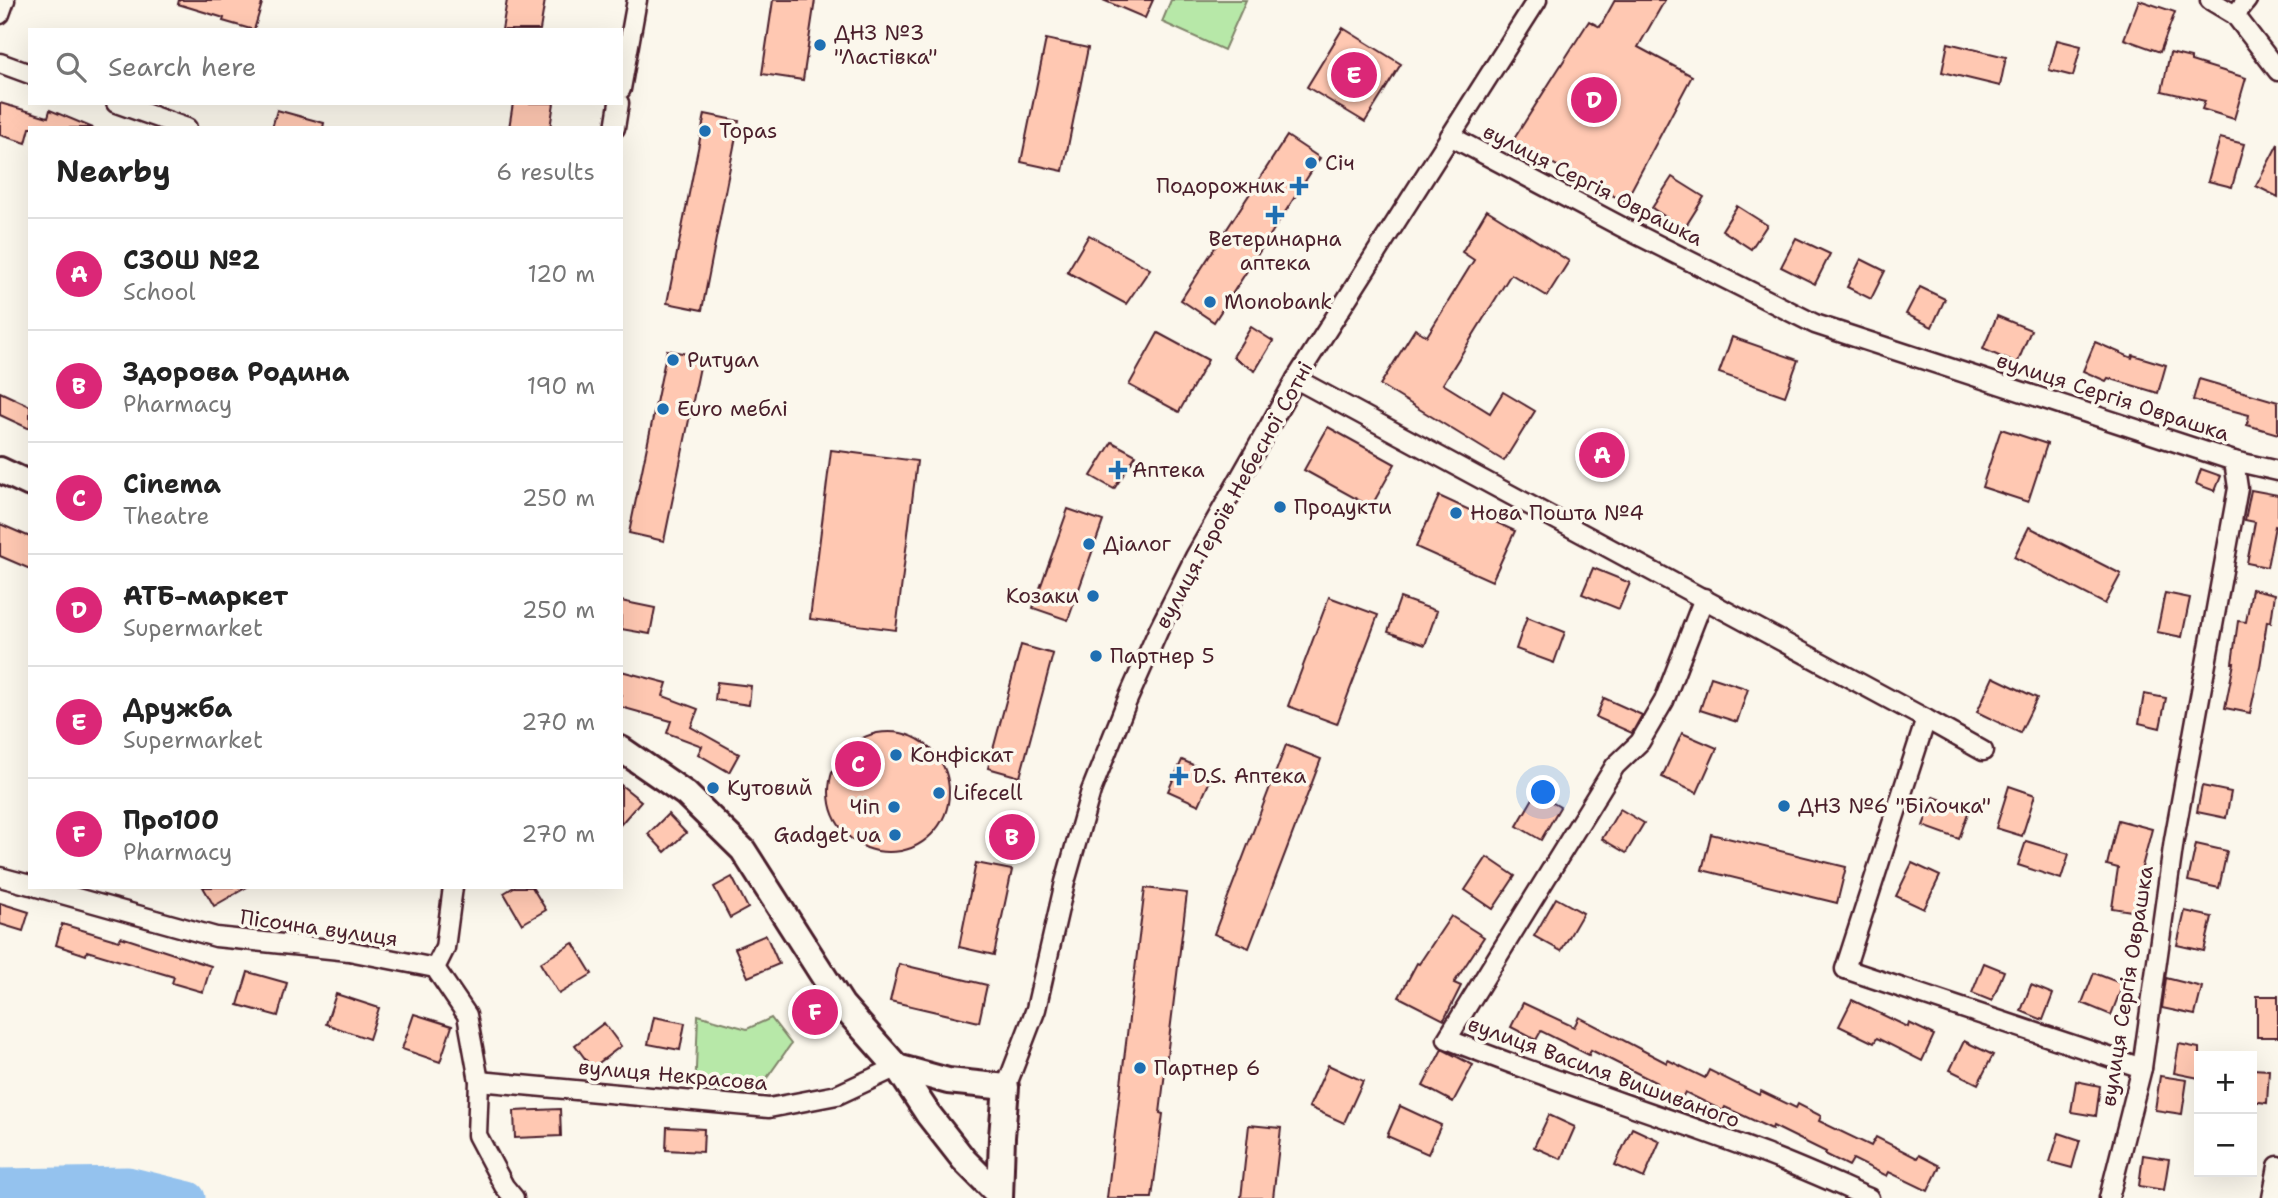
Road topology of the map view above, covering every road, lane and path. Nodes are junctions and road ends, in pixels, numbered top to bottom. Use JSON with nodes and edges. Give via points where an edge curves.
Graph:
{"nodes":[{"id":1,"x":5,"y":0,"type":"edge"},
{"id":2,"x":637,"y":0,"type":"edge"},
{"id":3,"x":1537,"y":0,"type":"edge"},
{"id":4,"x":2210,"y":0,"type":"edge"},
{"id":5,"x":2247,"y":0,"type":"edge"},
{"id":6,"x":0,"y":14,"type":"edge"},
{"id":7,"x":2235,"y":15,"type":"junction"},
{"id":8,"x":0,"y":63,"type":"edge"},
{"id":9,"x":2278,"y":71,"type":"edge"},
{"id":10,"x":28,"y":73,"type":"edge"},
{"id":11,"x":623,"y":78,"type":"edge"},
{"id":12,"x":122,"y":105,"type":"edge"},
{"id":13,"x":619,"y":105,"type":"edge"},
{"id":14,"x":181,"y":126,"type":"edge"},
{"id":15,"x":615,"y":126,"type":"edge"},
{"id":16,"x":1450,"y":136,"type":"junction"},
{"id":17,"x":1296,"y":379,"type":"junction"},
{"id":18,"x":2234,"y":461,"type":"junction"},
{"id":19,"x":0,"y":470,"type":"edge"},
{"id":20,"x":2278,"y":471,"type":"edge"},
{"id":21,"x":28,"y":483,"type":"edge"},
{"id":22,"x":1704,"y":598,"type":"junction"},
{"id":23,"x":1926,"y":719,"type":"junction"},
{"id":24,"x":623,"y":750,"type":"edge"},
{"id":25,"x":1983,"y":751,"type":"dead end"},
{"id":26,"x":0,"y":877,"type":"edge"},
{"id":27,"x":28,"y":884,"type":"edge"},
{"id":28,"x":44,"y":889,"type":"edge"},
{"id":29,"x":453,"y":889,"type":"edge"},
{"id":30,"x":435,"y":968,"type":"junction"},
{"id":31,"x":897,"y":1067,"type":"junction"},
{"id":32,"x":2142,"y":1068,"type":"junction"},
{"id":33,"x":480,"y":1082,"type":"junction"},
{"id":34,"x":1006,"y":1087,"type":"junction"},
{"id":35,"x":2278,"y":1166,"type":"edge"},
{"id":36,"x":1000,"y":1197,"type":"edge"},
{"id":37,"x":514,"y":1198,"type":"edge"},
{"id":38,"x":1869,"y":1198,"type":"edge"},
{"id":39,"x":2109,"y":1198,"type":"edge"},
{"id":40,"x":2272,"y":1198,"type":"edge"}],
"edges":[{"from":1,"to":6,"type":"street"},
{"from":2,"to":11,"type":"street"},
{"from":3,"to":16,"type":"street","name":"вулиця Героїв Небесної Сотні"},
{"from":4,"to":7,"type":"street"},
{"from":5,"to":7,"type":"street"},
{"from":7,"to":9,"type":"street"},
{"from":8,"to":10,"type":"street"},
{"from":12,"to":14,"type":"street"},
{"from":13,"to":15,"type":"street"},
{"from":16,"to":17,"type":"street","name":"вулиця Героїв Небесної Сотні"},
{"from":16,"to":18,"type":"street","name":"вулиця Сергія Оврашка","via":[[1815,324]]},
{"from":17,"to":22,"type":"street"},
{"from":17,"to":34,"type":"street","name":"вулиця Героїв Небесної Сотні","via":[[1195,556],[1127,701],[1091,792],[1036,1009]]},
{"from":18,"to":20,"type":"street"},
{"from":18,"to":32,"type":"street","name":"вулиця Сергія Оврашка","via":[[2238,488],[2174,840]]},
{"from":19,"to":21,"type":"main road"},
{"from":22,"to":23,"type":"street"},
{"from":22,"to":38,"type":"street","name":"вулиця Василя Вишиваного","via":[[1664,701],[1640,742],[1615,766],[1447,1039],[1768,1155]]},
{"from":23,"to":25,"type":"street"},
{"from":23,"to":32,"type":"street","via":[[1845,969]]},
{"from":24,"to":31,"type":"main road","via":[[686,794],[743,850],[842,1005]]},
{"from":26,"to":27,"type":"street"},
{"from":28,"to":30,"type":"street","name":"Пісочна вулиця","via":[[216,937],[349,951]]},
{"from":29,"to":30,"type":"street","via":[[445,948]]},
{"from":30,"to":33,"type":"street","via":[[467,1016]]},
{"from":31,"to":33,"type":"street","name":"вулиця Некрасова","via":[[837,1095],[769,1108]]},
{"from":31,"to":34,"type":"main road","via":[[947,1082]]},
{"from":31,"to":36,"type":"main road","via":[[964,1160]]},
{"from":32,"to":39,"type":"street","name":"вулиця Сергія Оврашка"},
{"from":33,"to":37,"type":"street","via":[[478,1135]]},
{"from":34,"to":36,"type":"main road","name":"вулиця Героїв Небесної Сотні"},
{"from":35,"to":40,"type":"street"}]}
